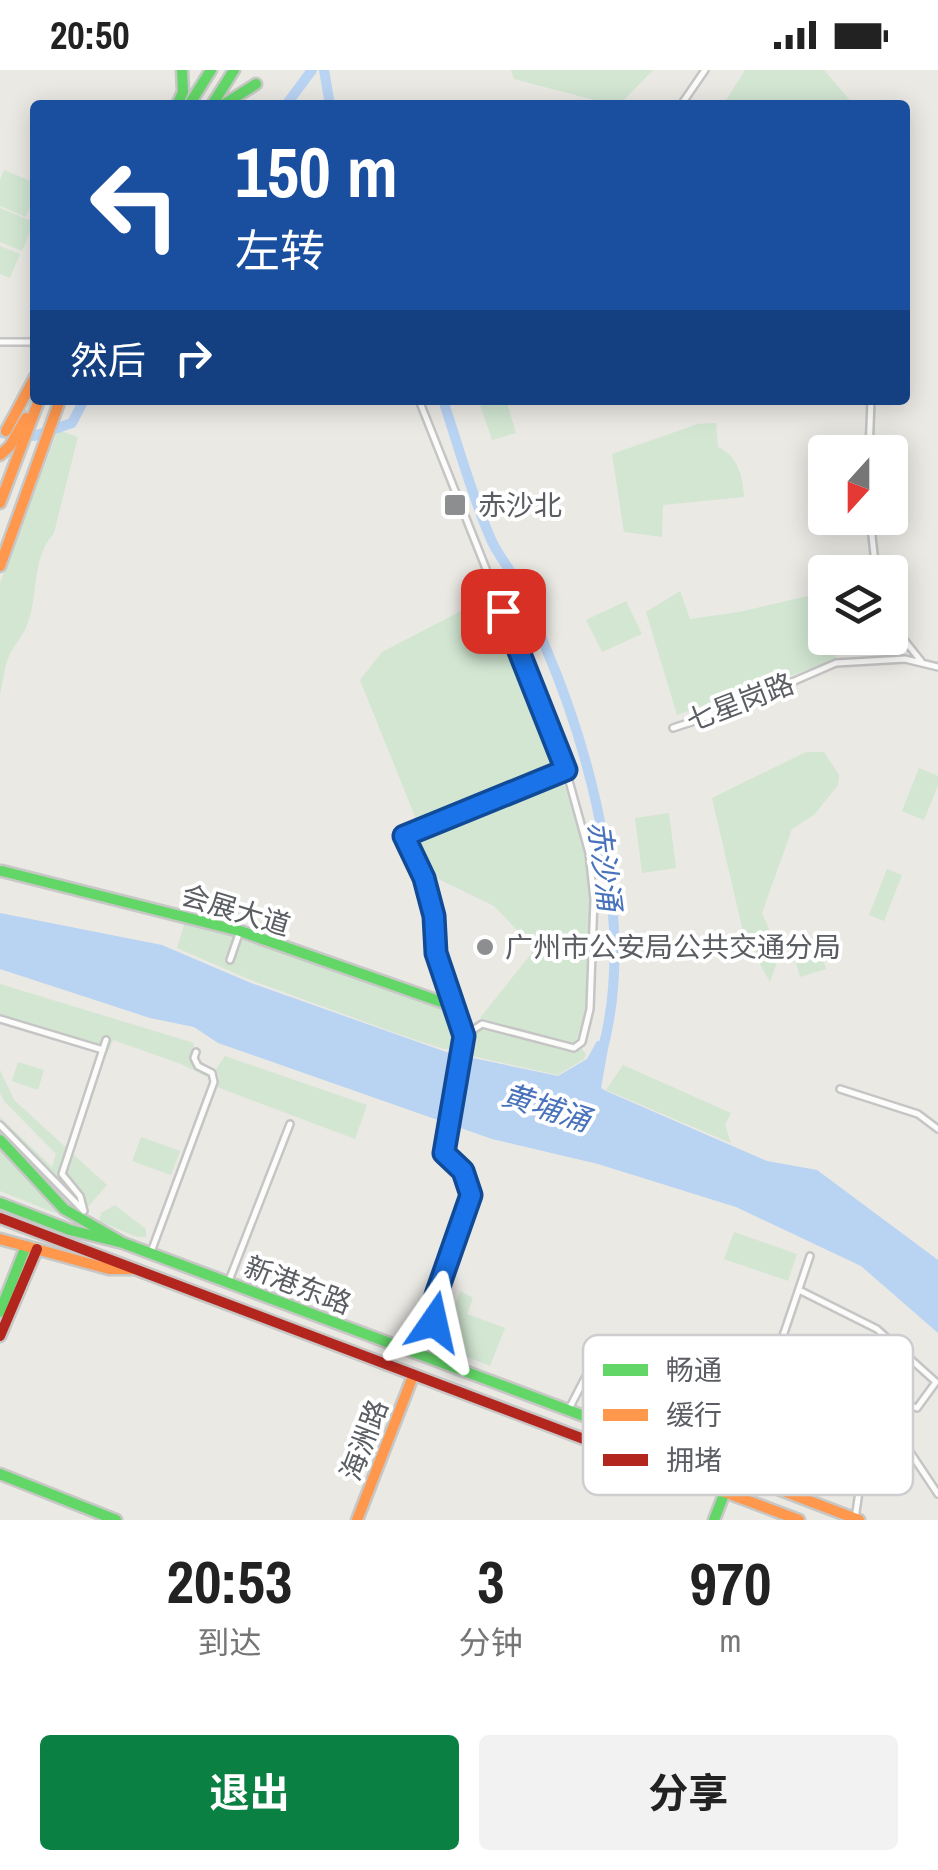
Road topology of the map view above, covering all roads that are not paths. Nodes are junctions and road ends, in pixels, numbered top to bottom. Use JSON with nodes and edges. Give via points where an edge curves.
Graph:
{"nodes":[{"id":1,"x":182,"y":70,"type":"edge"},
{"id":2,"x":211,"y":70,"type":"edge"},
{"id":3,"x":234,"y":70,"type":"edge"},
{"id":4,"x":705,"y":70,"type":"edge"},
{"id":5,"x":256,"y":84,"type":"dead end"},
{"id":6,"x":179,"y":100,"type":"edge"},
{"id":7,"x":193,"y":100,"type":"edge"},
{"id":8,"x":215,"y":100,"type":"edge"},
{"id":9,"x":229,"y":100,"type":"edge"},
{"id":10,"x":685,"y":100,"type":"edge"},
{"id":11,"x":0,"y":342,"type":"edge"},
{"id":12,"x":30,"y":342,"type":"edge"},
{"id":13,"x":30,"y":386,"type":"edge"},
{"id":14,"x":34,"y":405,"type":"edge"},
{"id":15,"x":58,"y":405,"type":"edge"},
{"id":16,"x":421,"y":405,"type":"edge"},
{"id":17,"x":871,"y":405,"type":"edge"},
{"id":18,"x":29,"y":416,"type":"junction"},
{"id":19,"x":3,"y":433,"type":"edge"},
{"id":20,"x":869,"y":435,"type":"edge"},
{"id":21,"x":2,"y":454,"type":"edge"},
{"id":22,"x":0,"y":503,"type":"edge"},
{"id":23,"x":0,"y":566,"type":"edge"},
{"id":24,"x":908,"y":645,"type":"edge"},
{"id":25,"x":923,"y":664,"type":"junction"},
{"id":26,"x":938,"y":667,"type":"edge"},
{"id":27,"x":673,"y":728,"type":"dead end"},
{"id":28,"x":566,"y":770,"type":"junction"},
{"id":29,"x":2,"y":871,"type":"edge"},
{"id":30,"x":240,"y":931,"type":"junction"},
{"id":31,"x":230,"y":960,"type":"dead end"},
{"id":32,"x":453,"y":1006,"type":"junction"},
{"id":33,"x":0,"y":1019,"type":"edge"},
{"id":34,"x":464,"y":1036,"type":"junction"},
{"id":35,"x":106,"y":1040,"type":"dead end"},
{"id":36,"x":103,"y":1050,"type":"junction"},
{"id":37,"x":196,"y":1052,"type":"dead end"},
{"id":38,"x":840,"y":1089,"type":"dead end"},
{"id":39,"x":290,"y":1124,"type":"dead end"},
{"id":40,"x":0,"y":1126,"type":"edge"},
{"id":41,"x":938,"y":1129,"type":"edge"},
{"id":42,"x":0,"y":1140,"type":"edge"},
{"id":43,"x":0,"y":1203,"type":"edge"},
{"id":44,"x":84,"y":1212,"type":"junction"},
{"id":45,"x":0,"y":1218,"type":"edge"},
{"id":46,"x":91,"y":1227,"type":"junction"},
{"id":47,"x":0,"y":1239,"type":"edge"},
{"id":48,"x":122,"y":1243,"type":"junction"},
{"id":49,"x":32,"y":1248,"type":"junction"},
{"id":50,"x":151,"y":1254,"type":"junction"},
{"id":51,"x":810,"y":1256,"type":"dead end"},
{"id":52,"x":132,"y":1269,"type":"junction"},
{"id":53,"x":228,"y":1283,"type":"junction"},
{"id":54,"x":799,"y":1290,"type":"junction"},
{"id":55,"x":4,"y":1292,"type":"edge"},
{"id":56,"x":0,"y":1312,"type":"edge"},
{"id":57,"x":782,"y":1335,"type":"edge"},
{"id":58,"x":883,"y":1335,"type":"edge"},
{"id":59,"x":0,"y":1336,"type":"edge"},
{"id":60,"x":387,"y":1342,"type":"junction"},
{"id":61,"x":422,"y":1356,"type":"junction"},
{"id":62,"x":434,"y":1361,"type":"junction"},
{"id":63,"x":913,"y":1362,"type":"edge"},
{"id":64,"x":379,"y":1364,"type":"junction"},
{"id":65,"x":409,"y":1374,"type":"junction"},
{"id":66,"x":428,"y":1381,"type":"junction"},
{"id":67,"x":583,"y":1382,"type":"edge"},
{"id":68,"x":913,"y":1407,"type":"edge"},
{"id":69,"x":568,"y":1411,"type":"junction"},
{"id":70,"x":583,"y":1417,"type":"edge"},
{"id":71,"x":583,"y":1439,"type":"edge"},
{"id":72,"x":913,"y":1456,"type":"edge"},
{"id":73,"x":0,"y":1474,"type":"edge"},
{"id":74,"x":938,"y":1494,"type":"edge"},
{"id":75,"x":724,"y":1495,"type":"edge"},
{"id":76,"x":733,"y":1495,"type":"edge"},
{"id":77,"x":791,"y":1495,"type":"edge"},
{"id":78,"x":857,"y":1519,"type":"edge"},
{"id":79,"x":116,"y":1520,"type":"edge"},
{"id":80,"x":357,"y":1520,"type":"edge"},
{"id":81,"x":714,"y":1520,"type":"edge"},
{"id":82,"x":799,"y":1520,"type":"edge"}],
"edges":[{"from":1,"to":6,"type":"main road"},
{"from":2,"to":7,"type":"main road"},
{"from":3,"to":8,"type":"main road"},
{"from":4,"to":10,"type":"street"},
{"from":5,"to":9,"type":"main road"},
{"from":11,"to":12,"type":"street"},
{"from":13,"to":19,"type":"main road"},
{"from":14,"to":18,"type":"main road"},
{"from":15,"to":23,"type":"main road"},
{"from":16,"to":28,"type":"street"},
{"from":17,"to":20,"type":"street"},
{"from":18,"to":21,"type":"main road"},
{"from":18,"to":22,"type":"main road"},
{"from":24,"to":25,"type":"street"},
{"from":25,"to":26,"type":"street","name":"七星岗路"},
{"from":25,"to":27,"type":"street","name":"七星岗路","via":[[836,664]]},
{"from":28,"to":32,"type":"street","via":[[404,836],[424,878]]},
{"from":28,"to":34,"type":"street","via":[[594,898],[590,1009],[582,1042],[574,1048],[482,1024]]},
{"from":29,"to":30,"type":"main road","name":"会展大道"},
{"from":30,"to":31,"type":"street"},
{"from":30,"to":32,"type":"main road","name":"会展大道"},
{"from":32,"to":34,"type":"street"},
{"from":33,"to":36,"type":"street"},
{"from":34,"to":61,"type":"street","via":[[444,1153],[463,1171],[471,1195]]},
{"from":35,"to":36,"type":"street"},
{"from":36,"to":44,"type":"street","via":[[62,1174]]},
{"from":37,"to":50,"type":"street","via":[[212,1082]]},
{"from":38,"to":41,"type":"street","via":[[918,1114]]},
{"from":39,"to":53,"type":"street"},
{"from":40,"to":44,"type":"street"},
{"from":42,"to":46,"type":"main road","via":[[53,1199]]},
{"from":43,"to":48,"type":"main road","name":"新港东路"},
{"from":44,"to":46,"type":"street"},
{"from":45,"to":52,"type":"main road","name":"新港东路"},
{"from":46,"to":48,"type":"main road"},
{"from":47,"to":49,"type":"main road"},
{"from":48,"to":50,"type":"main road","name":"新港东路"},
{"from":49,"to":52,"type":"main road"},
{"from":49,"to":55,"type":"main road"},
{"from":49,"to":59,"type":"main road"},
{"from":50,"to":53,"type":"main road","name":"新港东路"},
{"from":51,"to":54,"type":"street"},
{"from":52,"to":64,"type":"main road","name":"新港东路"},
{"from":53,"to":60,"type":"main road","name":"新港东路"},
{"from":54,"to":57,"type":"street"},
{"from":54,"to":58,"type":"street"},
{"from":55,"to":56,"type":"main road"},
{"from":60,"to":61,"type":"main road","name":"新港东路"},
{"from":60,"to":64,"type":"main road","via":[[398,1358]]},
{"from":61,"to":62,"type":"main road","name":"新港东路"},
{"from":61,"to":65,"type":"main road"},
{"from":62,"to":66,"type":"main road","via":[[419,1366]]},
{"from":62,"to":69,"type":"main road","name":"新港东路"},
{"from":63,"to":68,"type":"street","via":[[936,1382]]},
{"from":64,"to":65,"type":"main road","name":"新港东路"},
{"from":65,"to":66,"type":"main road","name":"新港东路"},
{"from":65,"to":80,"type":"main road","name":"海洲路"},
{"from":66,"to":71,"type":"main road","name":"新港东路"},
{"from":67,"to":69,"type":"street"},
{"from":69,"to":70,"type":"main road","name":"新港东路"},
{"from":72,"to":74,"type":"street"},
{"from":73,"to":79,"type":"main road"},
{"from":75,"to":81,"type":"main road"},
{"from":76,"to":82,"type":"main road","name":"新港东路"},
{"from":77,"to":78,"type":"main road","name":"新港东路"}]}
